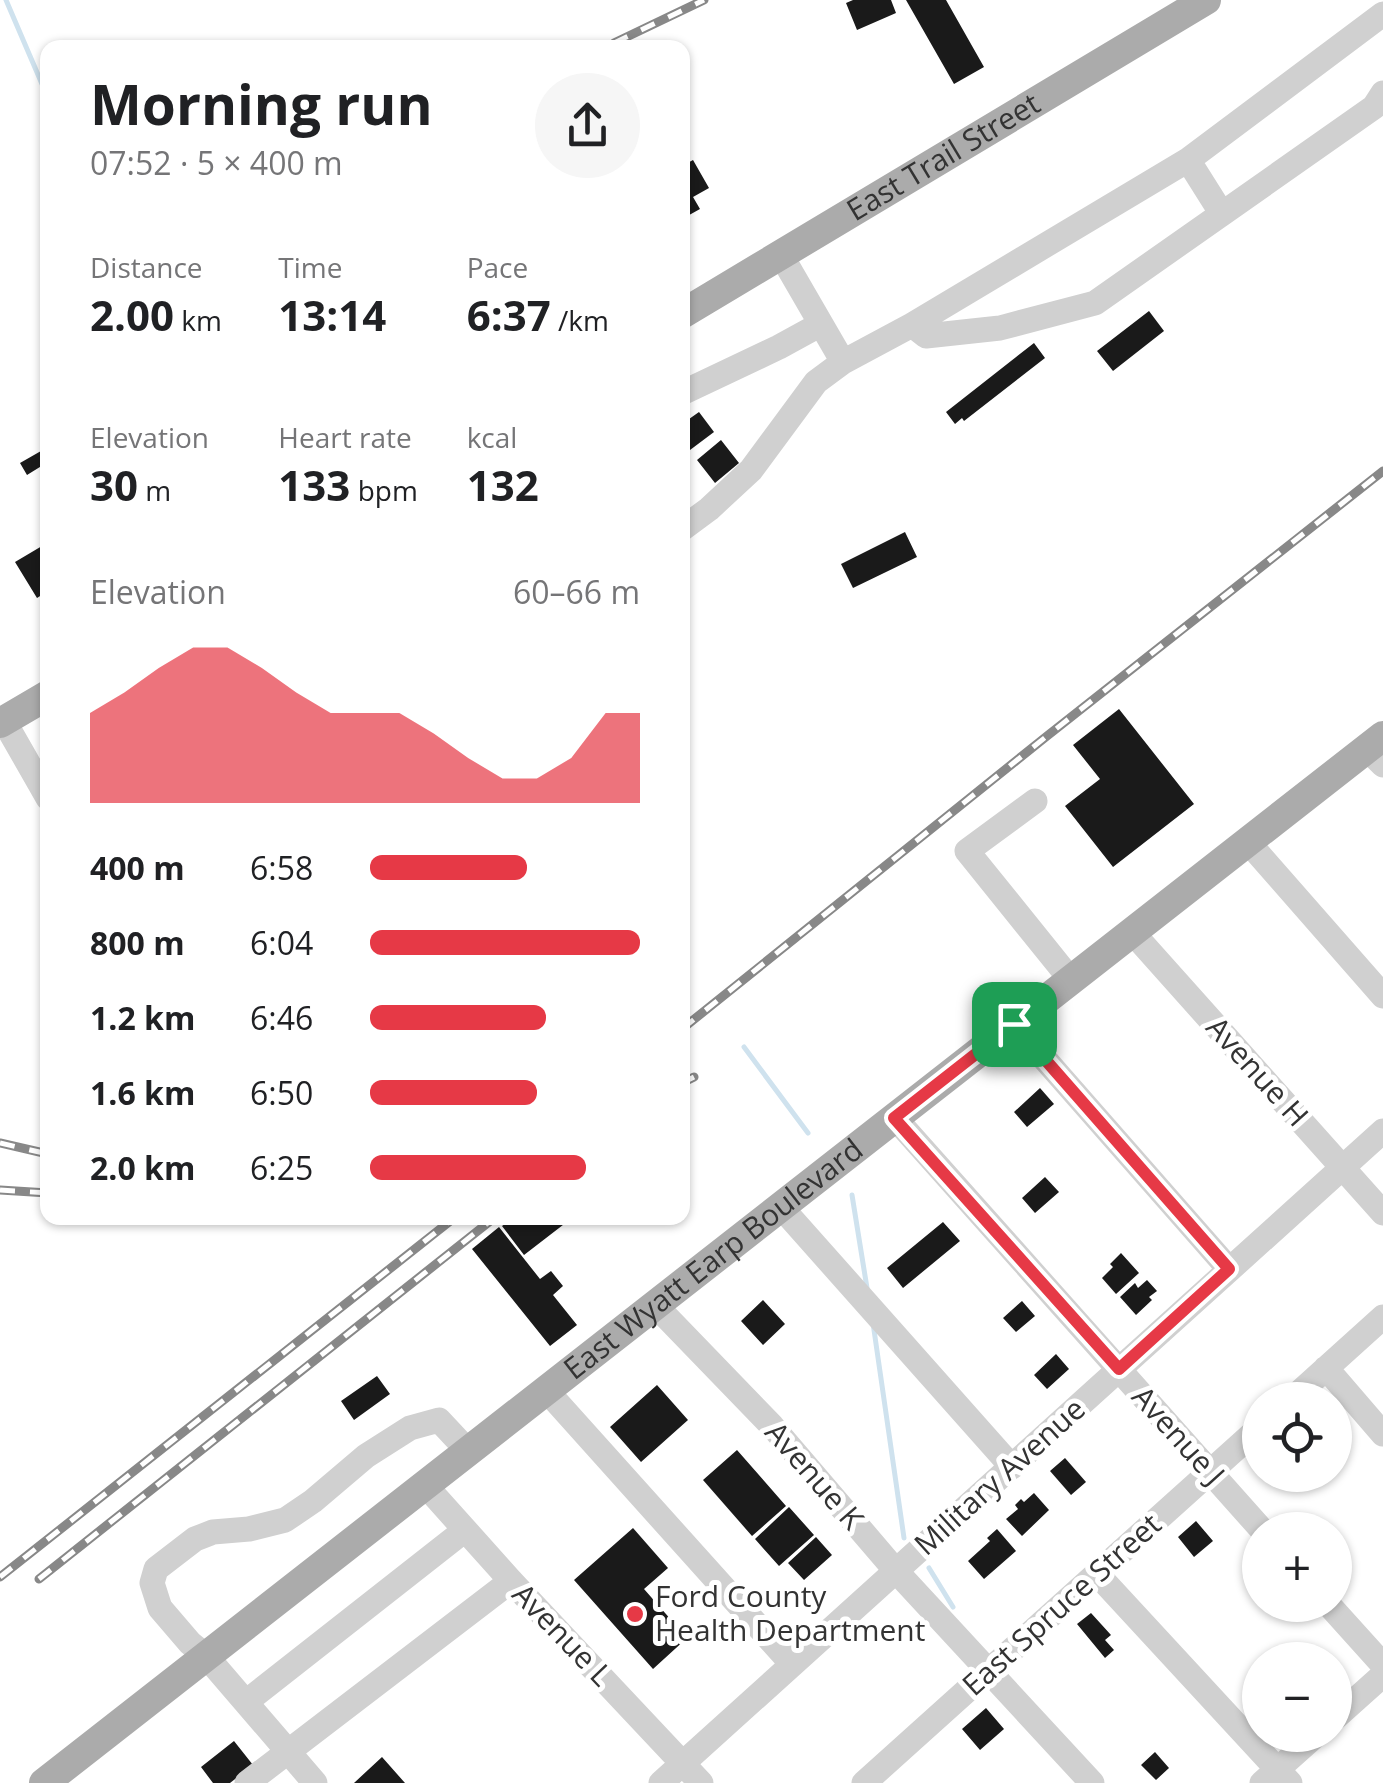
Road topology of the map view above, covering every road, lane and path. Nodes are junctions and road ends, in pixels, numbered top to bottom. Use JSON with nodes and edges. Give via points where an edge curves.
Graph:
{"nodes":[{"id":1,"x":1206,"y":0,"type":"edge"},
{"id":2,"x":1383,"y":14,"type":"edge"},
{"id":3,"x":1383,"y":93,"type":"edge"},
{"id":4,"x":1188,"y":160,"type":"junction"},
{"id":5,"x":1222,"y":214,"type":"junction"},
{"id":6,"x":781,"y":255,"type":"junction"},
{"id":7,"x":690,"y":309,"type":"edge"},
{"id":8,"x":820,"y":324,"type":"junction"},
{"id":9,"x":912,"y":325,"type":"junction"},
{"id":10,"x":843,"y":362,"type":"junction"},
{"id":11,"x":690,"y":389,"type":"edge"},
{"id":12,"x":690,"y":517,"type":"edge"},
{"id":13,"x":40,"y":700,"type":"edge"},
{"id":14,"x":2,"y":722,"type":"edge"},
{"id":15,"x":1378,"y":750,"type":"edge"},
{"id":16,"x":40,"y":785,"type":"edge"},
{"id":17,"x":1035,"y":801,"type":"dead end"},
{"id":18,"x":1248,"y":842,"type":"junction"},
{"id":19,"x":1132,"y":932,"type":"junction"},
{"id":20,"x":1070,"y":980,"type":"junction"},
{"id":21,"x":1383,"y":996,"type":"edge"},
{"id":22,"x":1014,"y":1024,"type":"junction"},
{"id":23,"x":894,"y":1118,"type":"junction"},
{"id":24,"x":1383,"y":1131,"type":"edge"},
{"id":25,"x":1343,"y":1168,"type":"junction"},
{"id":26,"x":780,"y":1207,"type":"junction"},
{"id":27,"x":1383,"y":1212,"type":"edge"},
{"id":28,"x":1229,"y":1269,"type":"junction"},
{"id":29,"x":655,"y":1305,"type":"junction"},
{"id":30,"x":1383,"y":1317,"type":"edge"},
{"id":31,"x":1326,"y":1368,"type":"junction"},
{"id":32,"x":1119,"y":1369,"type":"junction"},
{"id":33,"x":1310,"y":1382,"type":"edge"},
{"id":34,"x":546,"y":1390,"type":"junction"},
{"id":35,"x":1383,"y":1434,"type":"edge"},
{"id":36,"x":1242,"y":1444,"type":"edge"},
{"id":37,"x":468,"y":1451,"type":"junction"},
{"id":38,"x":1012,"y":1467,"type":"junction"},
{"id":39,"x":1210,"y":1472,"type":"junction"},
{"id":40,"x":425,"y":1485,"type":"junction"},
{"id":41,"x":1246,"y":1512,"type":"edge"},
{"id":42,"x":465,"y":1530,"type":"junction"},
{"id":43,"x":896,"y":1571,"type":"junction"},
{"id":44,"x":1097,"y":1574,"type":"junction"},
{"id":45,"x":511,"y":1582,"type":"junction"},
{"id":46,"x":1344,"y":1622,"type":"edge"},
{"id":47,"x":206,"y":1656,"type":"junction"},
{"id":48,"x":792,"y":1664,"type":"junction"},
{"id":49,"x":1383,"y":1665,"type":"edge"},
{"id":50,"x":989,"y":1671,"type":"junction"},
{"id":51,"x":1383,"y":1675,"type":"edge"},
{"id":52,"x":246,"y":1702,"type":"junction"},
{"id":53,"x":1352,"y":1703,"type":"edge"},
{"id":54,"x":287,"y":1750,"type":"junction"},
{"id":55,"x":1300,"y":1752,"type":"edge"},
{"id":56,"x":683,"y":1763,"type":"junction"},
{"id":57,"x":1276,"y":1778,"type":"edge"},
{"id":58,"x":878,"y":1779,"type":"edge"},
{"id":59,"x":44,"y":1783,"type":"edge"},
{"id":60,"x":248,"y":1783,"type":"edge"},
{"id":61,"x":315,"y":1783,"type":"edge"},
{"id":62,"x":661,"y":1783,"type":"edge"},
{"id":63,"x":701,"y":1783,"type":"edge"},
{"id":64,"x":1092,"y":1783,"type":"edge"}],
"edges":[{"from":1,"to":6,"type":"main road","name":"East Trail Street"},
{"from":2,"to":4,"type":"street"},
{"from":3,"to":5,"type":"street","via":[[1374,107]]},
{"from":4,"to":5,"type":"street"},
{"from":4,"to":9,"type":"street"},
{"from":5,"to":9,"type":"street","via":[[1095,303],[1000,328],[926,336]]},
{"from":6,"to":7,"type":"main road","name":"East Trail Street"},
{"from":6,"to":8,"type":"street"},
{"from":8,"to":10,"type":"street"},
{"from":8,"to":11,"type":"street"},
{"from":9,"to":10,"type":"street"},
{"from":10,"to":12,"type":"street","via":[[816,382],[750,470]]},
{"from":13,"to":14,"type":"main road"},
{"from":14,"to":16,"type":"street"},
{"from":15,"to":18,"type":"main road","name":"East Wyatt Earp Boulevard"},
{"from":17,"to":20,"type":"street","via":[[966,852]]},
{"from":18,"to":19,"type":"main road","name":"East Wyatt Earp Boulevard"},
{"from":18,"to":21,"type":"street"},
{"from":19,"to":20,"type":"main road","name":"East Wyatt Earp Boulevard"},
{"from":19,"to":25,"type":"street","name":"Avenue H"},
{"from":20,"to":22,"type":"main road","name":"East Wyatt Earp Boulevard"},
{"from":22,"to":23,"type":"main road","name":"East Wyatt Earp Boulevard"},
{"from":22,"to":28,"type":"street"},
{"from":23,"to":26,"type":"main road","name":"East Wyatt Earp Boulevard"},
{"from":23,"to":32,"type":"street","name":"Avenue J"},
{"from":24,"to":25,"type":"street","name":"Military Avenue"},
{"from":25,"to":27,"type":"street","name":"Avenue H"},
{"from":25,"to":28,"type":"street","name":"Military Avenue"},
{"from":26,"to":29,"type":"main road","name":"East Wyatt Earp Boulevard"},
{"from":26,"to":38,"type":"street"},
{"from":28,"to":32,"type":"street","name":"Military Avenue"},
{"from":29,"to":34,"type":"main road","name":"East Wyatt Earp Boulevard"},
{"from":29,"to":43,"type":"street","name":"Avenue K","via":[[772,1426]]},
{"from":30,"to":31,"type":"street"},
{"from":31,"to":33,"type":"street"},
{"from":31,"to":35,"type":"street"},
{"from":32,"to":38,"type":"street","name":"Military Avenue"},
{"from":32,"to":39,"type":"street","name":"Avenue J"},
{"from":34,"to":37,"type":"main road","name":"East Wyatt Earp Boulevard"},
{"from":34,"to":48,"type":"street"},
{"from":36,"to":39,"type":"street","name":"East Spruce Street"},
{"from":37,"to":40,"type":"main road","name":"East Wyatt Earp Boulevard"},
{"from":37,"to":47,"type":"street","via":[[439,1420],[410,1428],[285,1520],[213,1532],[170,1556],[152,1583],[160,1608]]},
{"from":38,"to":43,"type":"street","name":"Military Avenue"},
{"from":39,"to":41,"type":"street","name":"Avenue J"},
{"from":39,"to":44,"type":"street","name":"East Spruce Street"},
{"from":40,"to":42,"type":"street","name":"Avenue L"},
{"from":40,"to":47,"type":"main road","name":"East Wyatt Earp Boulevard"},
{"from":42,"to":45,"type":"street","name":"Avenue L"},
{"from":42,"to":52,"type":"street"},
{"from":43,"to":48,"type":"street","name":"Military Avenue"},
{"from":43,"to":50,"type":"street","name":"Avenue K"},
{"from":44,"to":50,"type":"street","name":"East Spruce Street"},
{"from":44,"to":57,"type":"street"},
{"from":45,"to":54,"type":"street"},
{"from":45,"to":56,"type":"street","name":"Avenue L"},
{"from":46,"to":49,"type":"street"},
{"from":47,"to":52,"type":"street"},
{"from":47,"to":59,"type":"main road","name":"East Wyatt Earp Boulevard"},
{"from":48,"to":56,"type":"street","name":"Military Avenue"},
{"from":50,"to":58,"type":"street","name":"East Spruce Street"},
{"from":50,"to":64,"type":"street","name":"Avenue K"},
{"from":51,"to":53,"type":"street"},
{"from":52,"to":54,"type":"street"},
{"from":54,"to":60,"type":"street"},
{"from":54,"to":61,"type":"street"},
{"from":55,"to":57,"type":"street"},
{"from":56,"to":62,"type":"street","name":"Military Avenue"},
{"from":56,"to":63,"type":"street","name":"Avenue L"}]}
